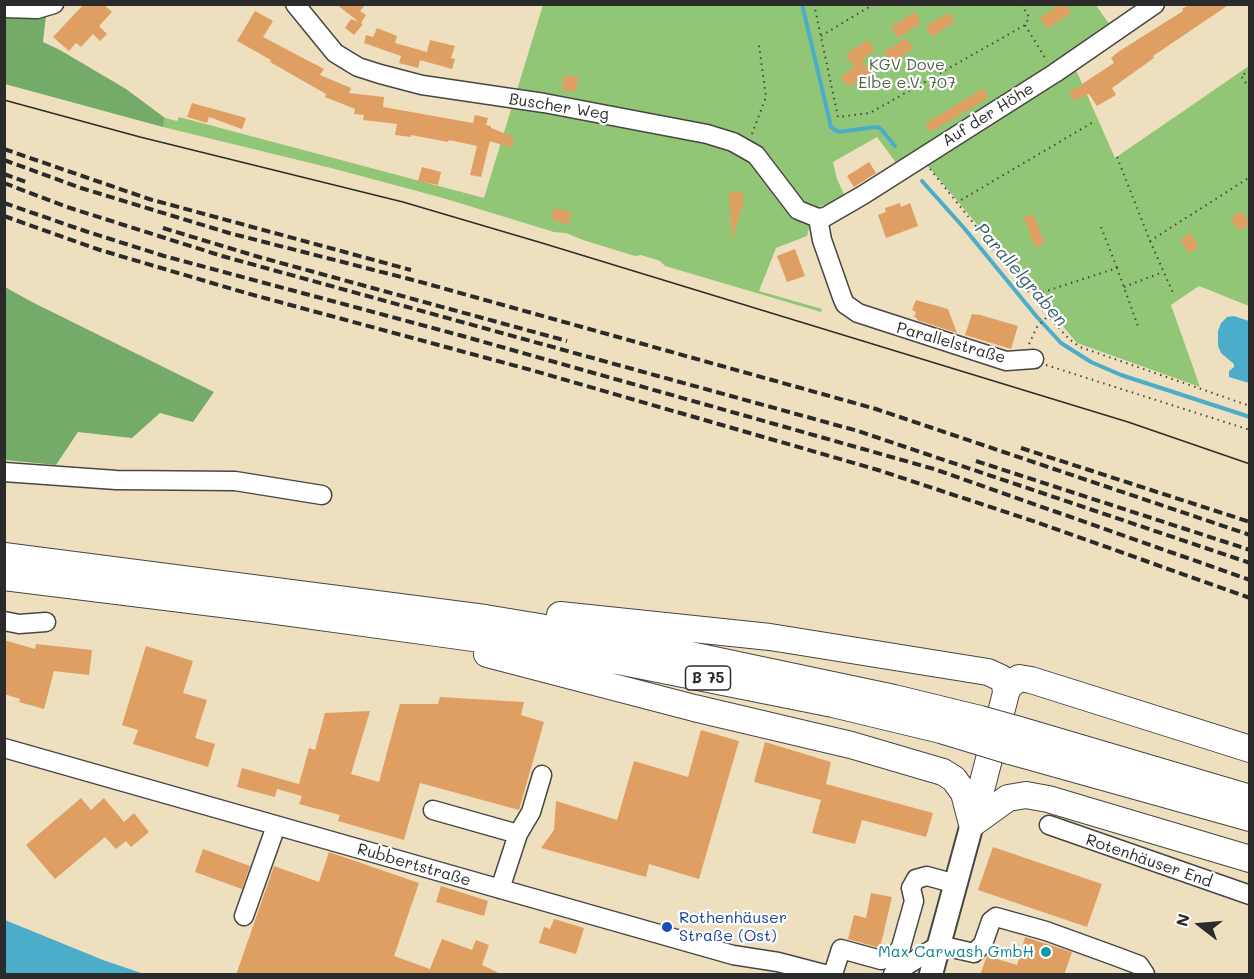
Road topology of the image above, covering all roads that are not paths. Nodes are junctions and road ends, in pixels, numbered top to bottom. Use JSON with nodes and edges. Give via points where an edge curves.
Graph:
{"nodes":[{"id":1,"x":54,"y":4,"type":"edge"},
{"id":2,"x":295,"y":4,"type":"edge"},
{"id":3,"x":1155,"y":4,"type":"edge"},
{"id":4,"x":4,"y":8,"type":"edge"},
{"id":5,"x":818,"y":218,"type":"junction"},
{"id":6,"x":1034,"y":359,"type":"road end"},
{"id":7,"x":4,"y":472,"type":"edge"},
{"id":8,"x":322,"y":495,"type":"dead end"},
{"id":9,"x":4,"y":556,"type":"edge"},
{"id":10,"x":4,"y":578,"type":"edge"},
{"id":11,"x":485,"y":618,"type":"junction"},
{"id":12,"x":4,"y":621,"type":"edge"},
{"id":13,"x":46,"y":622,"type":"dead end"},
{"id":14,"x":438,"y":635,"type":"junction"},
{"id":15,"x":1006,"y":693,"type":"junction"},
{"id":16,"x":977,"y":730,"type":"junction"},
{"id":17,"x":1013,"y":740,"type":"junction"},
{"id":18,"x":4,"y":748,"type":"edge"},
{"id":19,"x":1250,"y":749,"type":"edge"},
{"id":20,"x":542,"y":775,"type":"dead end"},
{"id":21,"x":1250,"y":798,"type":"edge"},
{"id":22,"x":434,"y":810,"type":"dead end"},
{"id":23,"x":1250,"y":818,"type":"edge"},
{"id":24,"x":972,"y":824,"type":"junction"},
{"id":25,"x":1049,"y":825,"type":"dead end"},
{"id":26,"x":276,"y":826,"type":"junction"},
{"id":27,"x":518,"y":834,"type":"junction"},
{"id":28,"x":1250,"y":859,"type":"edge"},
{"id":29,"x":956,"y":884,"type":"junction"},
{"id":30,"x":500,"y":889,"type":"junction"},
{"id":31,"x":1250,"y":895,"type":"edge"},
{"id":32,"x":244,"y":916,"type":"dead end"},
{"id":33,"x":939,"y":945,"type":"junction"},
{"id":34,"x":824,"y":975,"type":"edge"},
{"id":35,"x":833,"y":975,"type":"edge"},
{"id":36,"x":893,"y":975,"type":"edge"},
{"id":37,"x":931,"y":975,"type":"edge"},
{"id":38,"x":1145,"y":975,"type":"edge"}],
"edges":[{"from":1,"to":4,"type":"street","via":[[38,9]]},
{"from":2,"to":5,"type":"street","name":"Buscher Weg","via":[[335,53],[380,75],[707,134],[746,148],[768,168],[798,210]]},
{"from":3,"to":5,"type":"street","name":"Auf der Höhe","via":[[1055,74],[863,195]]},
{"from":5,"to":6,"type":"street","name":"Parallelstraße","via":[[842,297],[858,313],[1006,361]]},
{"from":7,"to":8,"type":"street","via":[[116,480],[235,481]]},
{"from":9,"to":11,"type":"highway","number":"B 75"},
{"from":10,"to":14,"type":"highway","number":"B 75"},
{"from":11,"to":15,"type":"highway","via":[[554,615],[770,637],[988,672],[1001,678]]},
{"from":11,"to":16,"type":"highway","number":"B 75","via":[[624,641],[894,698]]},
{"from":12,"to":13,"type":"street"},
{"from":14,"to":16,"type":"highway","number":"B 75","via":[[564,652],[731,682],[941,730]]},
{"from":14,"to":24,"type":"highway","number":"B 75","via":[[504,659],[938,770],[961,788]]},
{"from":15,"to":19,"type":"highway","via":[[1016,679],[1031,680]]},
{"from":15,"to":24,"type":"highway"},
{"from":16,"to":17,"type":"highway","number":"B 75","bridge":true},
{"from":17,"to":21,"type":"highway","number":"B 75"},
{"from":17,"to":23,"type":"highway","number":"B 75"},
{"from":18,"to":26,"type":"street","name":"Rubbertstraße"},
{"from":20,"to":27,"type":"street","via":[[529,817]]},
{"from":22,"to":27,"type":"street"},
{"from":24,"to":28,"type":"highway","via":[[1008,798],[1026,795]]},
{"from":24,"to":29,"type":"main road"},
{"from":25,"to":31,"type":"street","name":"Rotenhäuser End"},
{"from":26,"to":30,"type":"street","name":"Rubbertstraße"},
{"from":26,"to":32,"type":"street"},
{"from":27,"to":30,"type":"street"},
{"from":29,"to":33,"type":"main road"},
{"from":29,"to":35,"type":"street","via":[[927,876],[916,879],[911,888],[914,901],[895,956],[881,960],[841,949]]},
{"from":30,"to":34,"type":"street","name":"Rubbertstraße","via":[[733,955]]},
{"from":33,"to":36,"type":"street"},
{"from":33,"to":37,"type":"main road"},
{"from":33,"to":38,"type":"street","via":[[974,953],[996,917],[1139,965]]}]}
